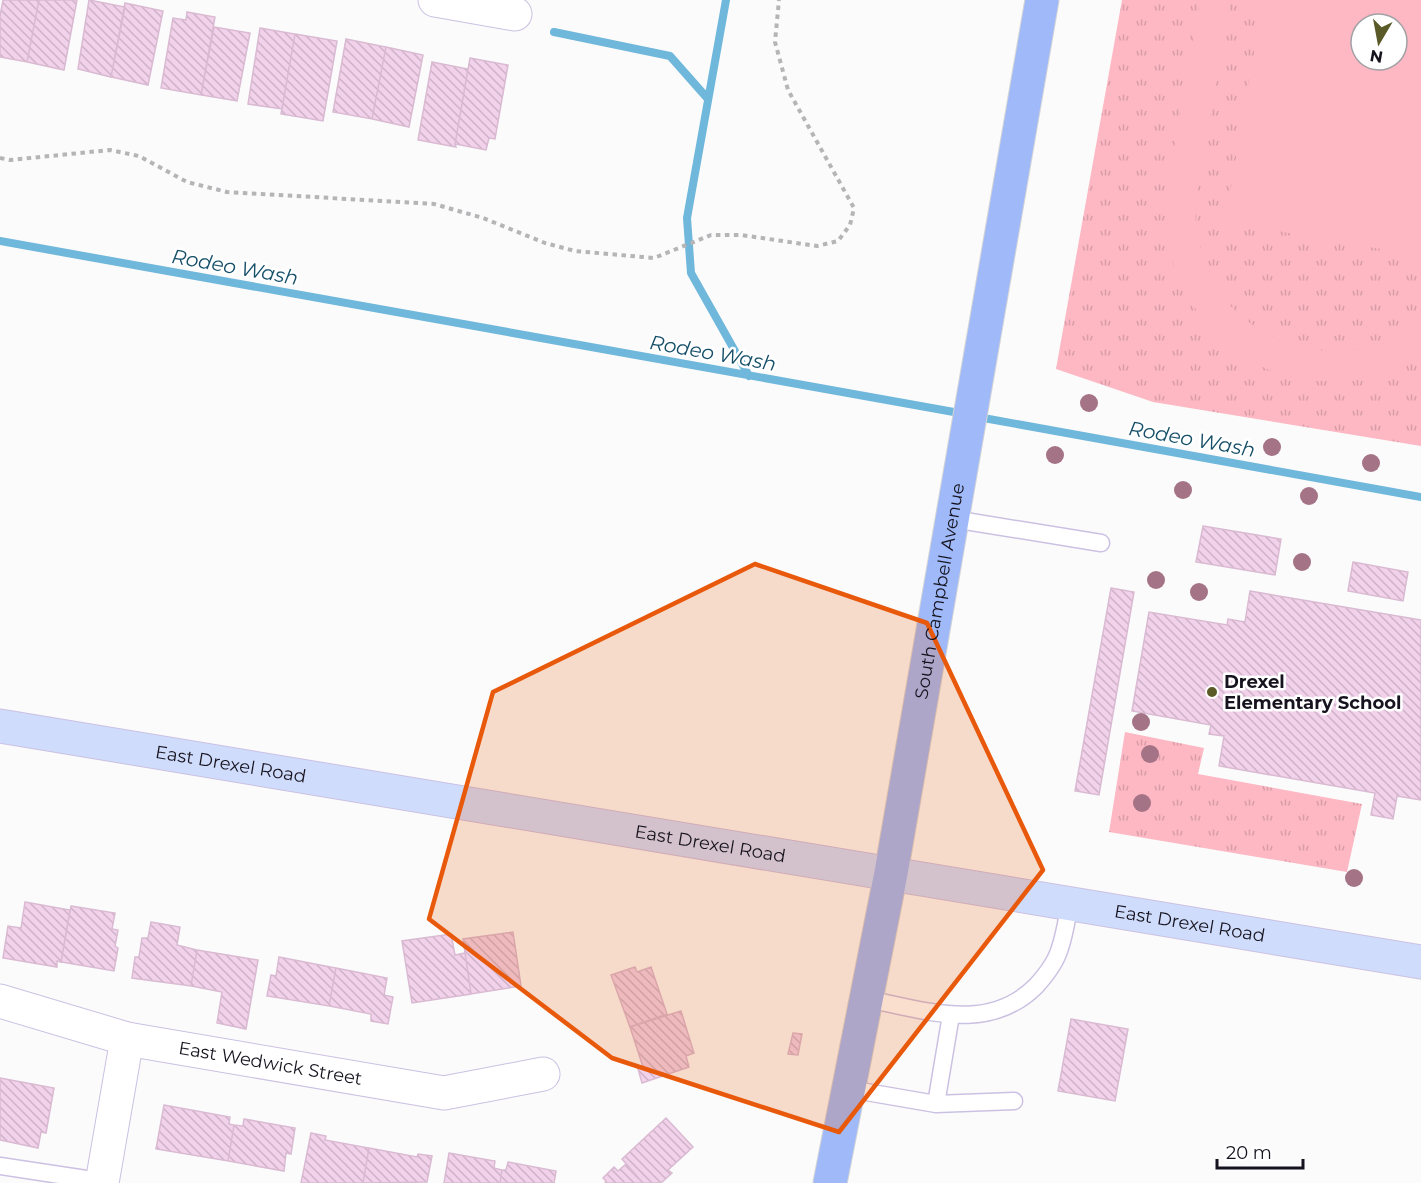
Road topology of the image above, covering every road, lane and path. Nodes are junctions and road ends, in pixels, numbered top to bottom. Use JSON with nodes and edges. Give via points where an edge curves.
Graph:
{"nodes":[{"id":1,"x":778,"y":0,"type":"edge"},
{"id":2,"x":1042,"y":0,"type":"edge"},
{"id":3,"x":450,"y":1,"type":"edge"},
{"id":4,"x":515,"y":14,"type":"dead end"},
{"id":5,"x":0,"y":158,"type":"edge"},
{"id":6,"x":953,"y":519,"type":"junction"},
{"id":7,"x":1101,"y":543,"type":"dead end"},
{"id":8,"x":0,"y":726,"type":"edge"},
{"id":9,"x":891,"y":873,"type":"junction"},
{"id":10,"x":1070,"y":903,"type":"junction"},
{"id":11,"x":1421,"y":962,"type":"edge"},
{"id":12,"x":867,"y":999,"type":"junction"},
{"id":13,"x":0,"y":1001,"type":"edge"},
{"id":14,"x":951,"y":1015,"type":"junction"},
{"id":15,"x":128,"y":1039,"type":"junction"},
{"id":16,"x":543,"y":1074,"type":"dead end"},
{"id":17,"x":849,"y":1089,"type":"junction"},
{"id":18,"x":1014,"y":1101,"type":"dead end"},
{"id":19,"x":936,"y":1104,"type":"junction"},
{"id":20,"x":0,"y":1166,"type":"edge"},
{"id":21,"x":105,"y":1183,"type":"edge"},
{"id":22,"x":830,"y":1183,"type":"edge"}],
"edges":[{"from":1,"to":5,"type":"path","via":[[775,42],[788,90],[854,208],[850,225],[838,241],[817,246],[711,235],[654,258],[575,251],[434,204],[227,192],[187,182],[139,156],[110,150]]},
{"from":2,"to":6,"type":"main road","name":"South Campbell Avenue"},
{"from":3,"to":4,"type":"street"},
{"from":6,"to":7,"type":"lane"},
{"from":6,"to":9,"type":"main road","name":"South Campbell Avenue"},
{"from":8,"to":9,"type":"street","name":"East Drexel Road"},
{"from":9,"to":10,"type":"street","name":"East Drexel Road"},
{"from":9,"to":12,"type":"main road","name":"South Campbell Avenue"},
{"from":10,"to":11,"type":"street","name":"East Drexel Road"},
{"from":10,"to":14,"type":"lane","via":[[1054,962],[1023,998],[992,1012]]},
{"from":12,"to":14,"type":"lane"},
{"from":12,"to":17,"type":"main road","name":"South Campbell Avenue"},
{"from":13,"to":15,"type":"street","name":"East Wedwick Street"},
{"from":14,"to":19,"type":"lane"},
{"from":15,"to":16,"type":"street","name":"East Wedwick Street","via":[[444,1093]]},
{"from":15,"to":21,"type":"street"},
{"from":17,"to":19,"type":"lane"},
{"from":17,"to":22,"type":"main road","name":"South Campbell Avenue"},
{"from":18,"to":19,"type":"lane"},
{"from":20,"to":21,"type":"lane"}]}
